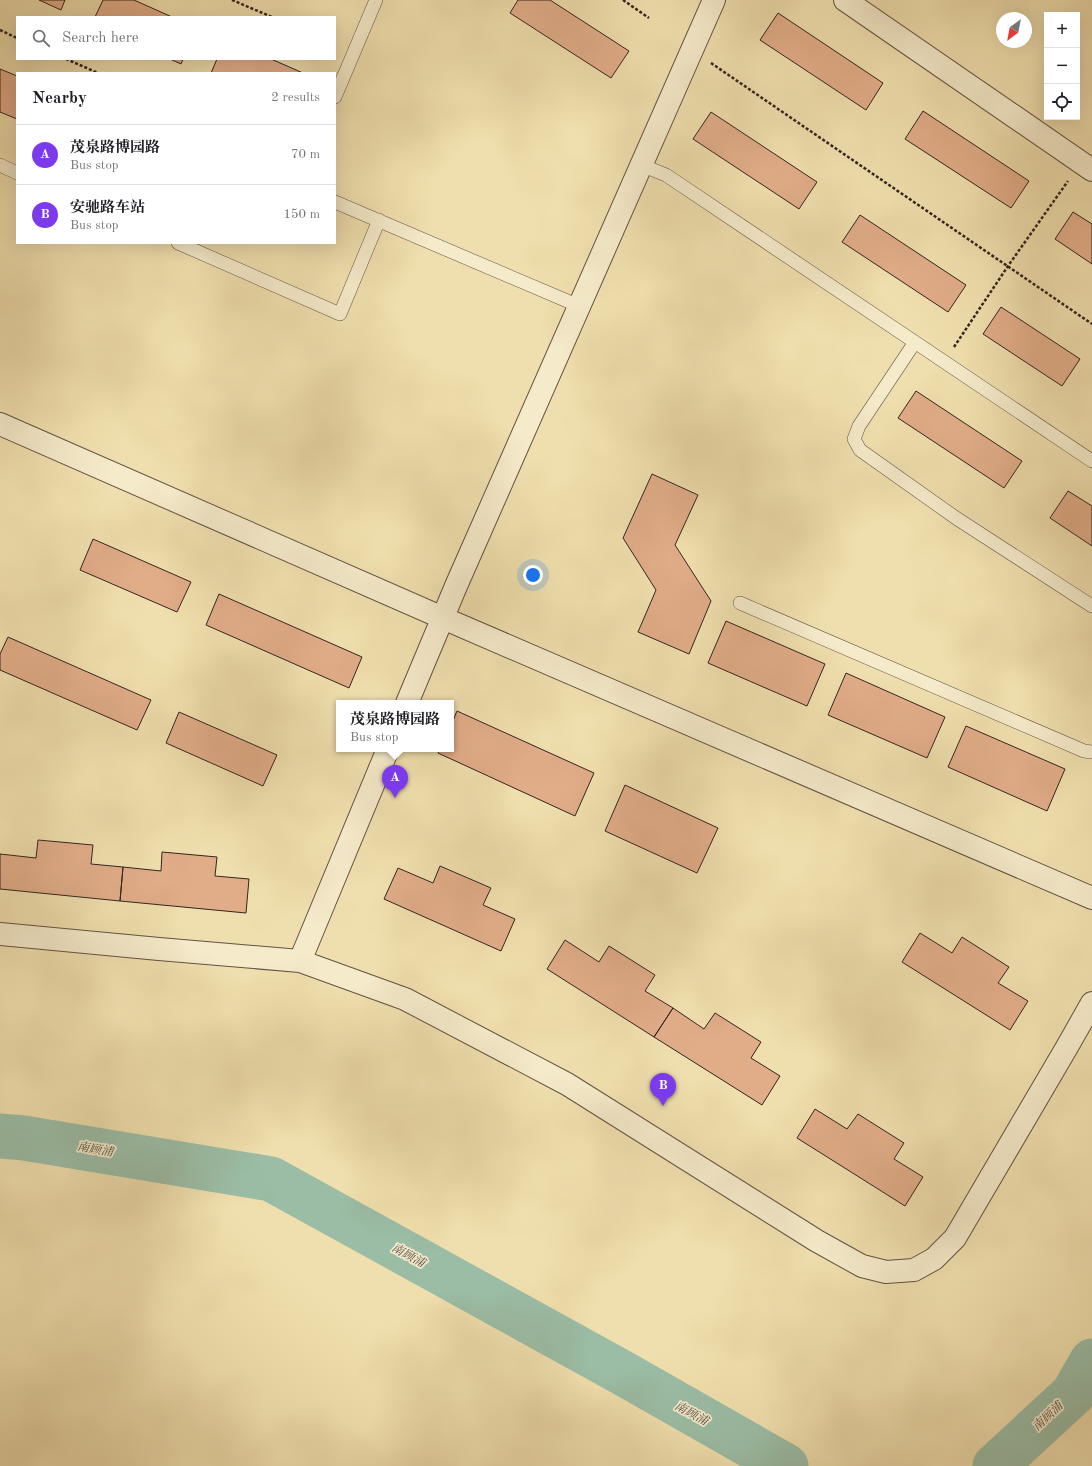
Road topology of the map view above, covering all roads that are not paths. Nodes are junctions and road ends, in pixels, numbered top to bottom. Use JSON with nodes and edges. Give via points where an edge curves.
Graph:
{"nodes":[{"id":1,"x":376,"y":0,"type":"edge"},
{"id":2,"x":714,"y":0,"type":"edge"},
{"id":3,"x":846,"y":0,"type":"edge"},
{"id":4,"x":336,"y":95,"type":"edge"},
{"id":5,"x":0,"y":165,"type":"edge"},
{"id":6,"x":641,"y":165,"type":"junction"},
{"id":7,"x":1086,"y":166,"type":"edge"},
{"id":8,"x":16,"y":172,"type":"edge"},
{"id":9,"x":336,"y":202,"type":"edge"},
{"id":10,"x":379,"y":220,"type":"junction"},
{"id":11,"x":180,"y":244,"type":"edge"},
{"id":12,"x":579,"y":306,"type":"junction"},
{"id":13,"x":915,"y":342,"type":"junction"},
{"id":14,"x":0,"y":424,"type":"edge"},
{"id":15,"x":1092,"y":461,"type":"edge"},
{"id":16,"x":740,"y":603,"type":"dead end"},
{"id":17,"x":1092,"y":606,"type":"edge"},
{"id":18,"x":443,"y":618,"type":"junction"},
{"id":19,"x":408,"y":700,"type":"edge"},
{"id":20,"x":387,"y":752,"type":"edge"},
{"id":21,"x":1092,"y":752,"type":"edge"},
{"id":22,"x":1092,"y":898,"type":"edge"},
{"id":23,"x":0,"y":934,"type":"edge"},
{"id":24,"x":300,"y":961,"type":"junction"},
{"id":25,"x":1092,"y":1003,"type":"edge"}],
"edges":[{"from":1,"to":4,"type":"lane"},
{"from":2,"to":6,"type":"street"},
{"from":3,"to":7,"type":"street"},
{"from":5,"to":8,"type":"lane"},
{"from":6,"to":12,"type":"street"},
{"from":6,"to":13,"type":"lane","via":[[666,175]]},
{"from":9,"to":10,"type":"lane"},
{"from":10,"to":11,"type":"lane","via":[[340,314]]},
{"from":10,"to":12,"type":"lane"},
{"from":12,"to":18,"type":"street"},
{"from":13,"to":15,"type":"lane"},
{"from":13,"to":17,"type":"lane","via":[[860,426],[854,439],[860,450],[956,518]]},
{"from":14,"to":18,"type":"street"},
{"from":16,"to":21,"type":"lane","via":[[1084,751]]},
{"from":18,"to":19,"type":"street"},
{"from":18,"to":22,"type":"street"},
{"from":20,"to":24,"type":"street"},
{"from":23,"to":24,"type":"street"},
{"from":24,"to":25,"type":"street","via":[[405,998],[484,1039],[567,1084],[817,1241],[862,1266],[886,1272],[914,1270],[934,1259],[955,1238]]}]}
